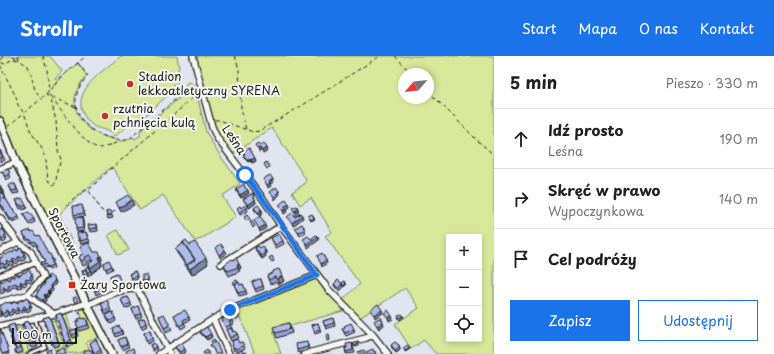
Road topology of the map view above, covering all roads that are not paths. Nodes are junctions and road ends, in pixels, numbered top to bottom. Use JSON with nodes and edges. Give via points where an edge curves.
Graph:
{"nodes":[{"id":1,"x":193,"y":56,"type":"edge"},
{"id":2,"x":0,"y":121,"type":"edge"},
{"id":3,"x":16,"y":162,"type":"junction"},
{"id":4,"x":0,"y":169,"type":"edge"},
{"id":5,"x":1,"y":222,"type":"edge"},
{"id":6,"x":281,"y":226,"type":"junction"},
{"id":7,"x":18,"y":242,"type":"junction"},
{"id":8,"x":0,"y":251,"type":"edge"},
{"id":9,"x":36,"y":262,"type":"junction"},
{"id":10,"x":221,"y":264,"type":"dead end"},
{"id":11,"x":317,"y":275,"type":"junction"},
{"id":12,"x":0,"y":276,"type":"edge"},
{"id":13,"x":27,"y":296,"type":"junction"},
{"id":14,"x":0,"y":302,"type":"edge"},
{"id":15,"x":88,"y":304,"type":"junction"},
{"id":16,"x":54,"y":314,"type":"junction"},
{"id":17,"x":35,"y":318,"type":"junction"},
{"id":18,"x":213,"y":319,"type":"junction"},
{"id":19,"x":0,"y":326,"type":"edge"},
{"id":20,"x":373,"y":335,"type":"junction"},
{"id":21,"x":168,"y":352,"type":"edge"},
{"id":22,"x":30,"y":354,"type":"edge"},
{"id":23,"x":112,"y":354,"type":"edge"},
{"id":24,"x":158,"y":354,"type":"edge"},
{"id":25,"x":229,"y":354,"type":"edge"},
{"id":26,"x":304,"y":354,"type":"edge"},
{"id":27,"x":388,"y":354,"type":"edge"}],
"edges":[{"from":1,"to":6,"type":"street","name":"Leśna","via":[[217,138]]},
{"from":2,"to":3,"type":"street","name":"Sportowa"},
{"from":3,"to":4,"type":"street"},
{"from":3,"to":15,"type":"street","name":"Sportowa"},
{"from":5,"to":7,"type":"street"},
{"from":6,"to":10,"type":"street"},
{"from":6,"to":11,"type":"street","name":"Leśna"},
{"from":7,"to":8,"type":"street"},
{"from":7,"to":9,"type":"street","via":[[31,252]]},
{"from":9,"to":12,"type":"street"},
{"from":9,"to":13,"type":"street","via":[[43,277]]},
{"from":11,"to":18,"type":"street"},
{"from":11,"to":20,"type":"street","name":"Leśna"},
{"from":13,"to":14,"type":"street"},
{"from":13,"to":16,"type":"street"},
{"from":15,"to":16,"type":"street"},
{"from":15,"to":21,"type":"street","via":[[114,293],[138,290]]},
{"from":15,"to":23,"type":"street","name":"Sportowa"},
{"from":16,"to":17,"type":"street"},
{"from":17,"to":19,"type":"street"},
{"from":17,"to":22,"type":"lane","via":[[45,348]]},
{"from":18,"to":21,"type":"street"},
{"from":18,"to":25,"type":"street"},
{"from":20,"to":26,"type":"street"},
{"from":20,"to":27,"type":"street","name":"Leśna"},
{"from":21,"to":24,"type":"street"}]}
